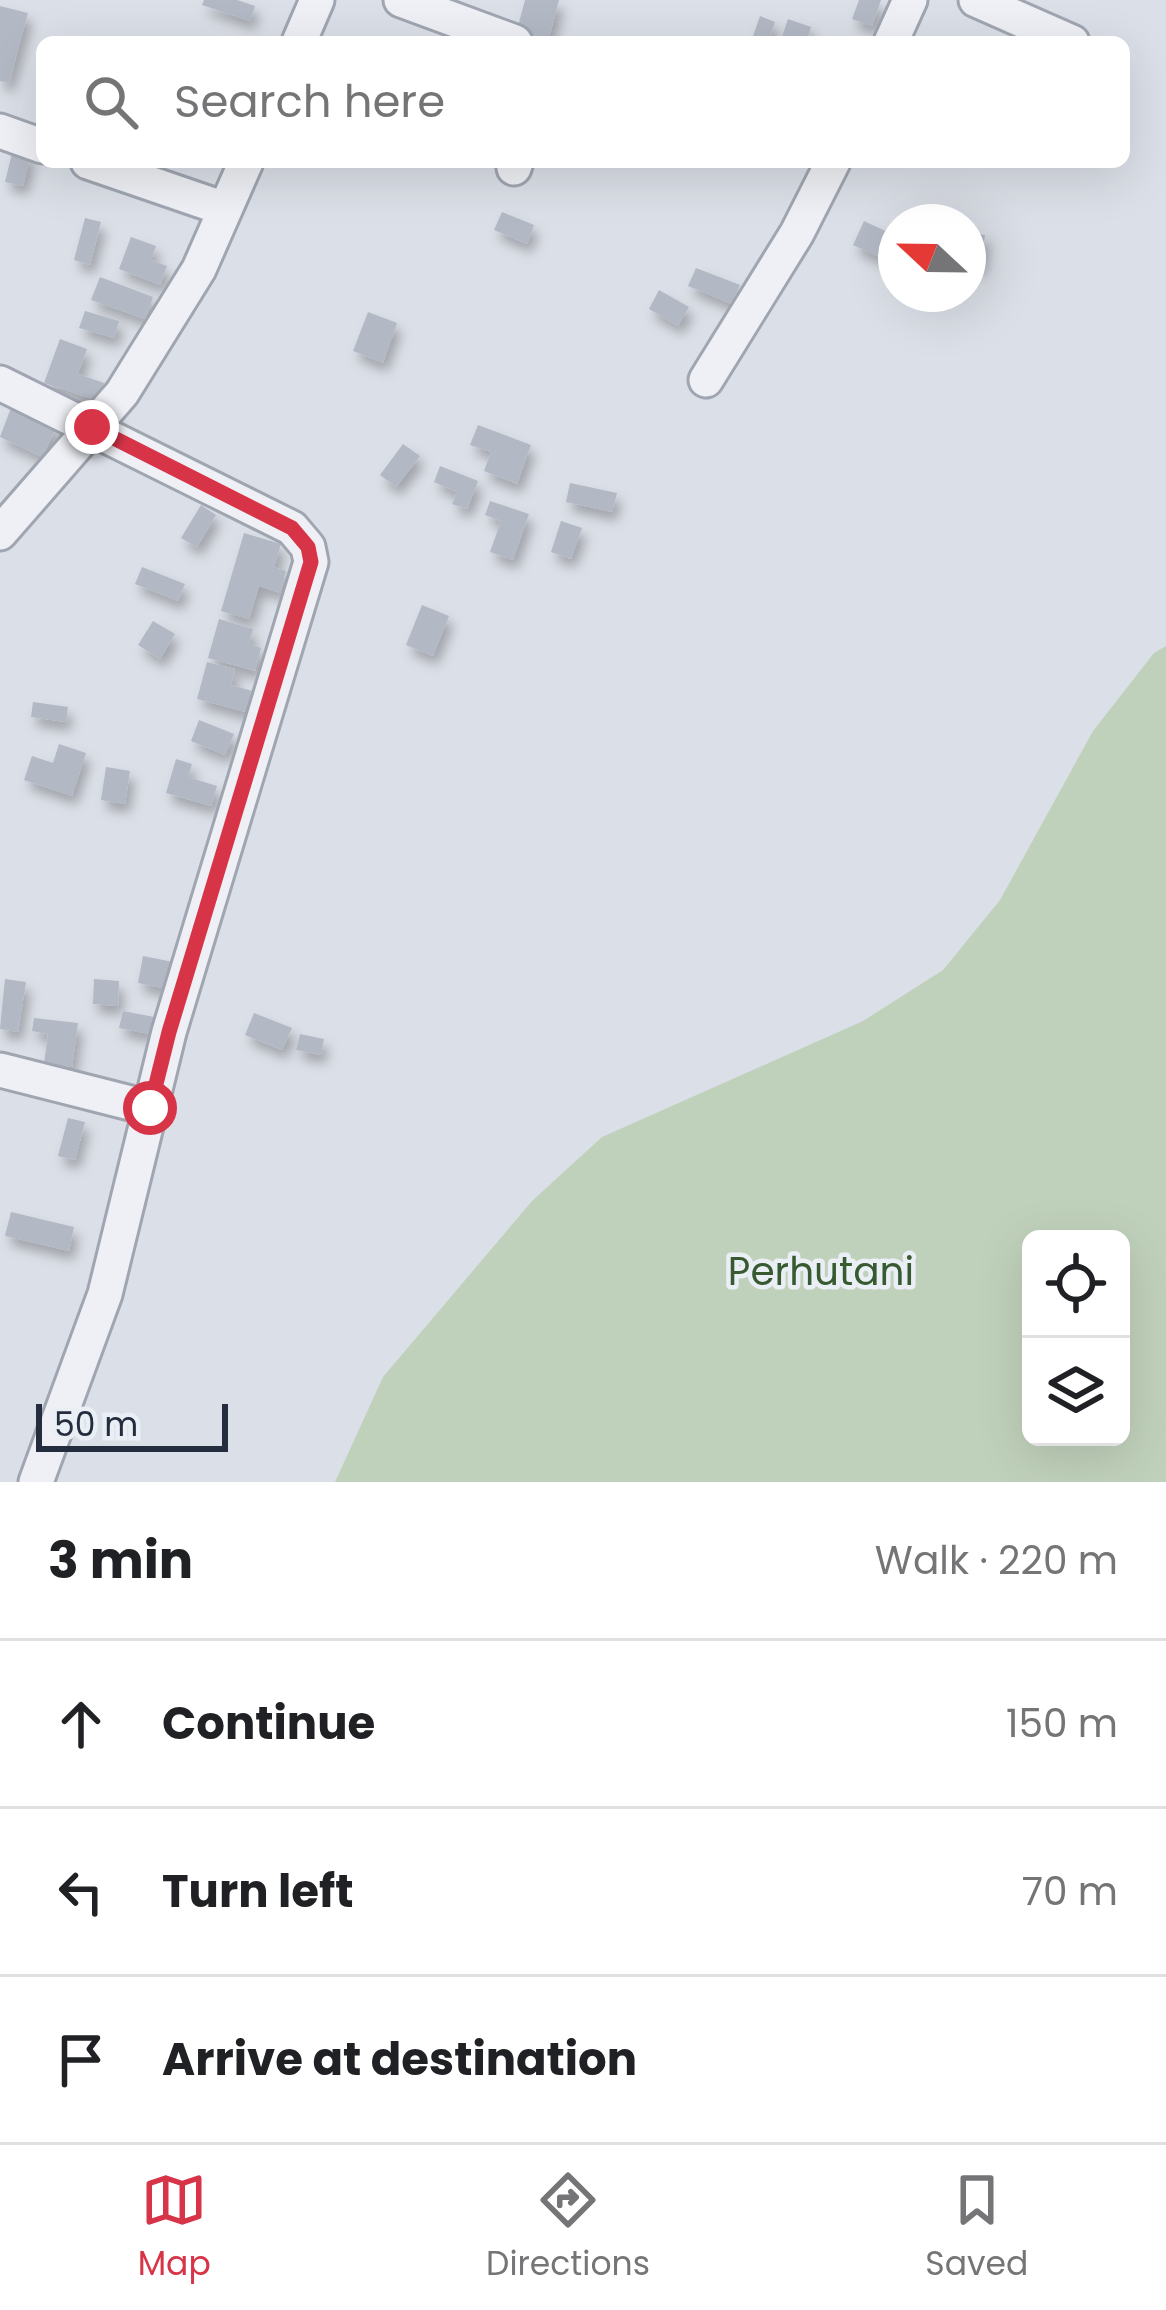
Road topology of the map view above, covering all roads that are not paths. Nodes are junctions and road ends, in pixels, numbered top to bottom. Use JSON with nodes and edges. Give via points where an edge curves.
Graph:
{"nodes":[{"id":1,"x":317,"y":0,"type":"edge"},
{"id":2,"x":401,"y":0,"type":"edge"},
{"id":3,"x":910,"y":0,"type":"edge"},
{"id":4,"x":976,"y":0,"type":"edge"},
{"id":5,"x":302,"y":36,"type":"edge"},
{"id":6,"x":499,"y":36,"type":"edge"},
{"id":7,"x":893,"y":36,"type":"edge"},
{"id":8,"x":1058,"y":36,"type":"edge"},
{"id":9,"x":0,"y":131,"type":"edge"},
{"id":10,"x":36,"y":144,"type":"edge"},
{"id":11,"x":105,"y":168,"type":"edge"},
{"id":12,"x":243,"y":168,"type":"edge"},
{"id":13,"x":830,"y":168,"type":"edge"},
{"id":14,"x":225,"y":209,"type":"junction"},
{"id":15,"x":706,"y":380,"type":"dead end"},
{"id":16,"x":0,"y":383,"type":"edge"},
{"id":17,"x":92,"y":427,"type":"junction"},
{"id":18,"x":0,"y":533,"type":"edge"},
{"id":19,"x":0,"y":1070,"type":"edge"},
{"id":20,"x":150,"y":1108,"type":"junction"},
{"id":21,"x":36,"y":1482,"type":"edge"}],
"edges":[{"from":1,"to":5,"type":"street"},
{"from":2,"to":6,"type":"street"},
{"from":3,"to":7,"type":"street"},
{"from":4,"to":8,"type":"street"},
{"from":9,"to":10,"type":"street"},
{"from":11,"to":14,"type":"street"},
{"from":12,"to":14,"type":"street"},
{"from":13,"to":15,"type":"street"},
{"from":14,"to":17,"type":"street","via":[[188,287]]},
{"from":16,"to":17,"type":"street"},
{"from":17,"to":18,"type":"street"},
{"from":17,"to":20,"type":"street","via":[[292,528],[311,562]]},
{"from":19,"to":20,"type":"street"},
{"from":20,"to":21,"type":"street","via":[[105,1294]]}]}
